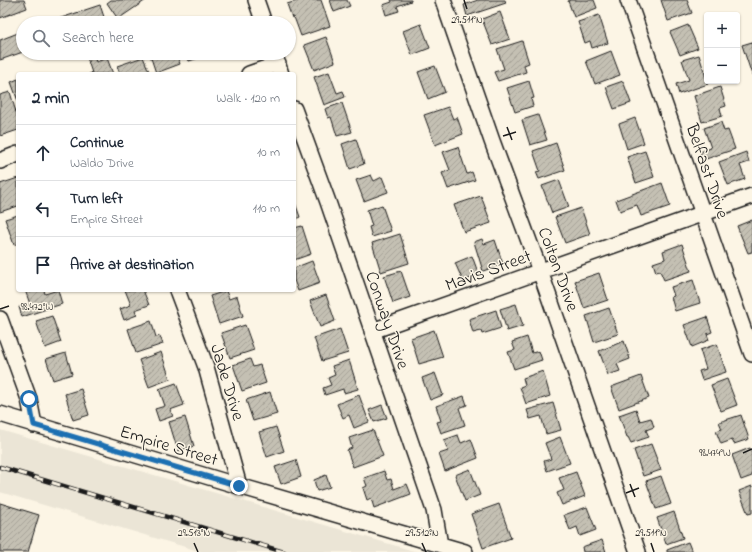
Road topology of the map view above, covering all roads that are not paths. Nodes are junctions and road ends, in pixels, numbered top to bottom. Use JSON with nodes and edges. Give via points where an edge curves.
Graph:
{"nodes":[{"id":1,"x":256,"y":0,"type":"edge"},
{"id":2,"x":443,"y":0,"type":"edge"},
{"id":3,"x":628,"y":0,"type":"edge"},
{"id":4,"x":262,"y":16,"type":"edge"},
{"id":5,"x":278,"y":64,"type":"edge"},
{"id":6,"x":255,"y":72,"type":"edge"},
{"id":7,"x":296,"y":114,"type":"edge"},
{"id":8,"x":16,"y":155,"type":"edge"},
{"id":9,"x":0,"y":161,"type":"edge"},
{"id":10,"x":752,"y":196,"type":"edge"},
{"id":11,"x":702,"y":213,"type":"junction"},
{"id":12,"x":540,"y":272,"type":"junction"},
{"id":13,"x":178,"y":292,"type":"edge"},
{"id":14,"x":0,"y":319,"type":"edge"},
{"id":15,"x":372,"y":331,"type":"junction"},
{"id":16,"x":752,"y":354,"type":"edge"},
{"id":17,"x":0,"y":414,"type":"edge"},
{"id":18,"x":34,"y":425,"type":"junction"},
{"id":19,"x":239,"y":486,"type":"junction"},
{"id":20,"x":440,"y":545,"type":"junction"},
{"id":21,"x":465,"y":552,"type":"edge"},
{"id":22,"x":638,"y":552,"type":"edge"}],
"edges":[{"from":1,"to":4,"type":"street"},
{"from":2,"to":12,"type":"street","name":"Colton Drive"},
{"from":3,"to":11,"type":"street","name":"Belfast Drive"},
{"from":5,"to":6,"type":"street"},
{"from":7,"to":15,"type":"street","name":"Conway Drive"},
{"from":8,"to":9,"type":"street"},
{"from":10,"to":11,"type":"street","name":"Mavis Street"},
{"from":11,"to":12,"type":"street","name":"Mavis Street"},
{"from":11,"to":16,"type":"street","name":"Belfast Drive"},
{"from":12,"to":15,"type":"street","name":"Mavis Street"},
{"from":12,"to":22,"type":"street","name":"Colton Drive"},
{"from":13,"to":19,"type":"street","name":"Jade Drive","via":[[206,367]]},
{"from":14,"to":18,"type":"street","via":[[29,399]]},
{"from":15,"to":20,"type":"street","name":"Conway Drive","via":[[434,510]]},
{"from":17,"to":18,"type":"street","name":"Empire Street"},
{"from":18,"to":19,"type":"street","name":"Empire Street"},
{"from":19,"to":20,"type":"street","name":"Empire Street"},
{"from":20,"to":21,"type":"street","name":"Empire Street"}]}
